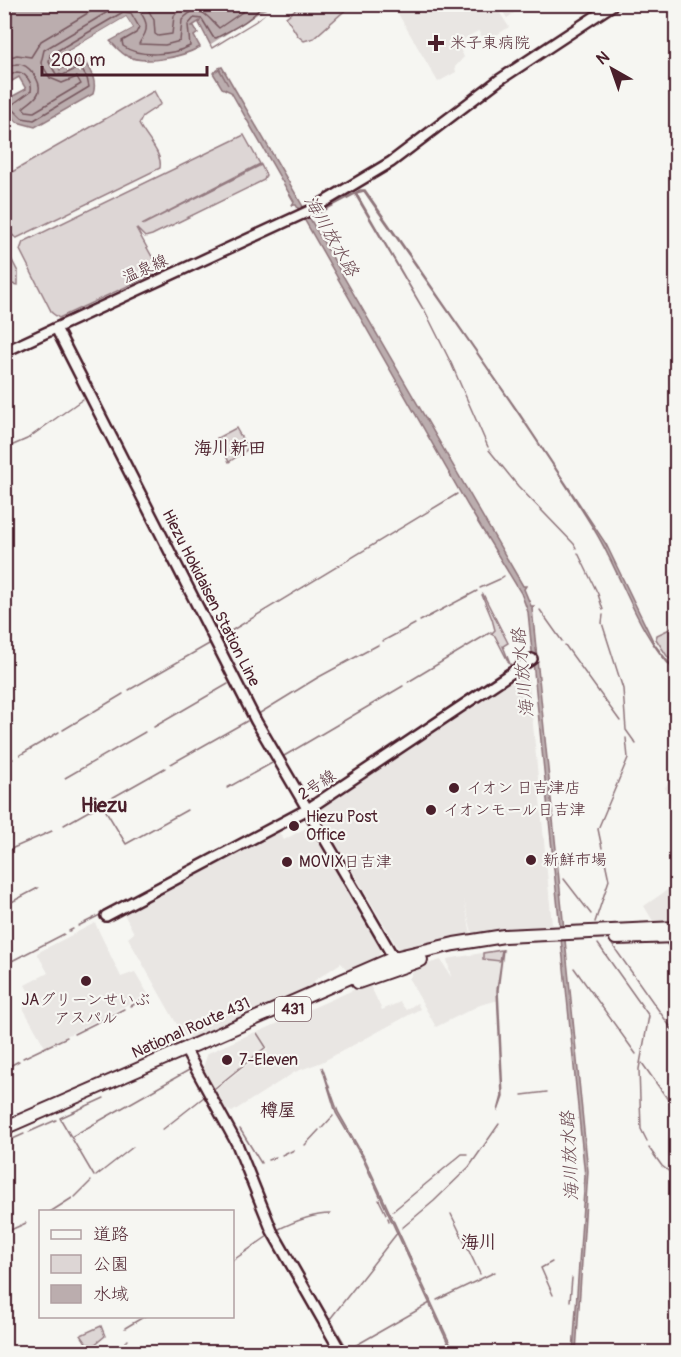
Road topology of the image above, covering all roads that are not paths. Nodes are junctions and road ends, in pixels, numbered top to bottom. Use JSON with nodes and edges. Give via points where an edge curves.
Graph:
{"nodes":[{"id":1,"x":614,"y":4,"type":"edge"},
{"id":2,"x":56,"y":328,"type":"junction"},
{"id":3,"x":4,"y":351,"type":"edge"},
{"id":4,"x":532,"y":659,"type":"dead end"},
{"id":5,"x":308,"y":810,"type":"junction"},
{"id":6,"x":106,"y":916,"type":"dead end"},
{"id":7,"x":676,"y":928,"type":"edge"},
{"id":8,"x":676,"y":936,"type":"edge"},
{"id":9,"x":563,"y":937,"type":"junction"},
{"id":10,"x":397,"y":962,"type":"junction"},
{"id":11,"x":187,"y":1052,"type":"junction"},
{"id":12,"x":4,"y":1128,"type":"edge"},
{"id":13,"x":4,"y":1135,"type":"edge"},
{"id":14,"x":341,"y":1353,"type":"edge"}],
"edges":[{"from":1,"to":2,"type":"street","name":"温泉線","via":[[499,80],[391,162],[309,211]]},
{"from":2,"to":3,"type":"street","name":"温泉線"},
{"from":2,"to":5,"type":"street","name":"Hiezu Hokidaisen Station Line","via":[[256,721]]},
{"from":4,"to":5,"type":"street","name":"2号線"},
{"from":5,"to":6,"type":"street","name":"2号線"},
{"from":5,"to":10,"type":"street","name":"Hiezu Hokidaisen Station Line"},
{"from":7,"to":9,"type":"highway","name":"National Route 431","number":"431"},
{"from":8,"to":9,"type":"highway","name":"National Route 431","number":"431"},
{"from":9,"to":10,"type":"highway","name":"National Route 431","number":"431"},
{"from":10,"to":11,"type":"highway","name":"National Route 431","number":"431"},
{"from":11,"to":12,"type":"highway","name":"National Route 431","number":"431"},
{"from":11,"to":13,"type":"highway","name":"National Route 431","number":"431"},
{"from":11,"to":14,"type":"street","via":[[237,1144],[272,1230]]}]}
